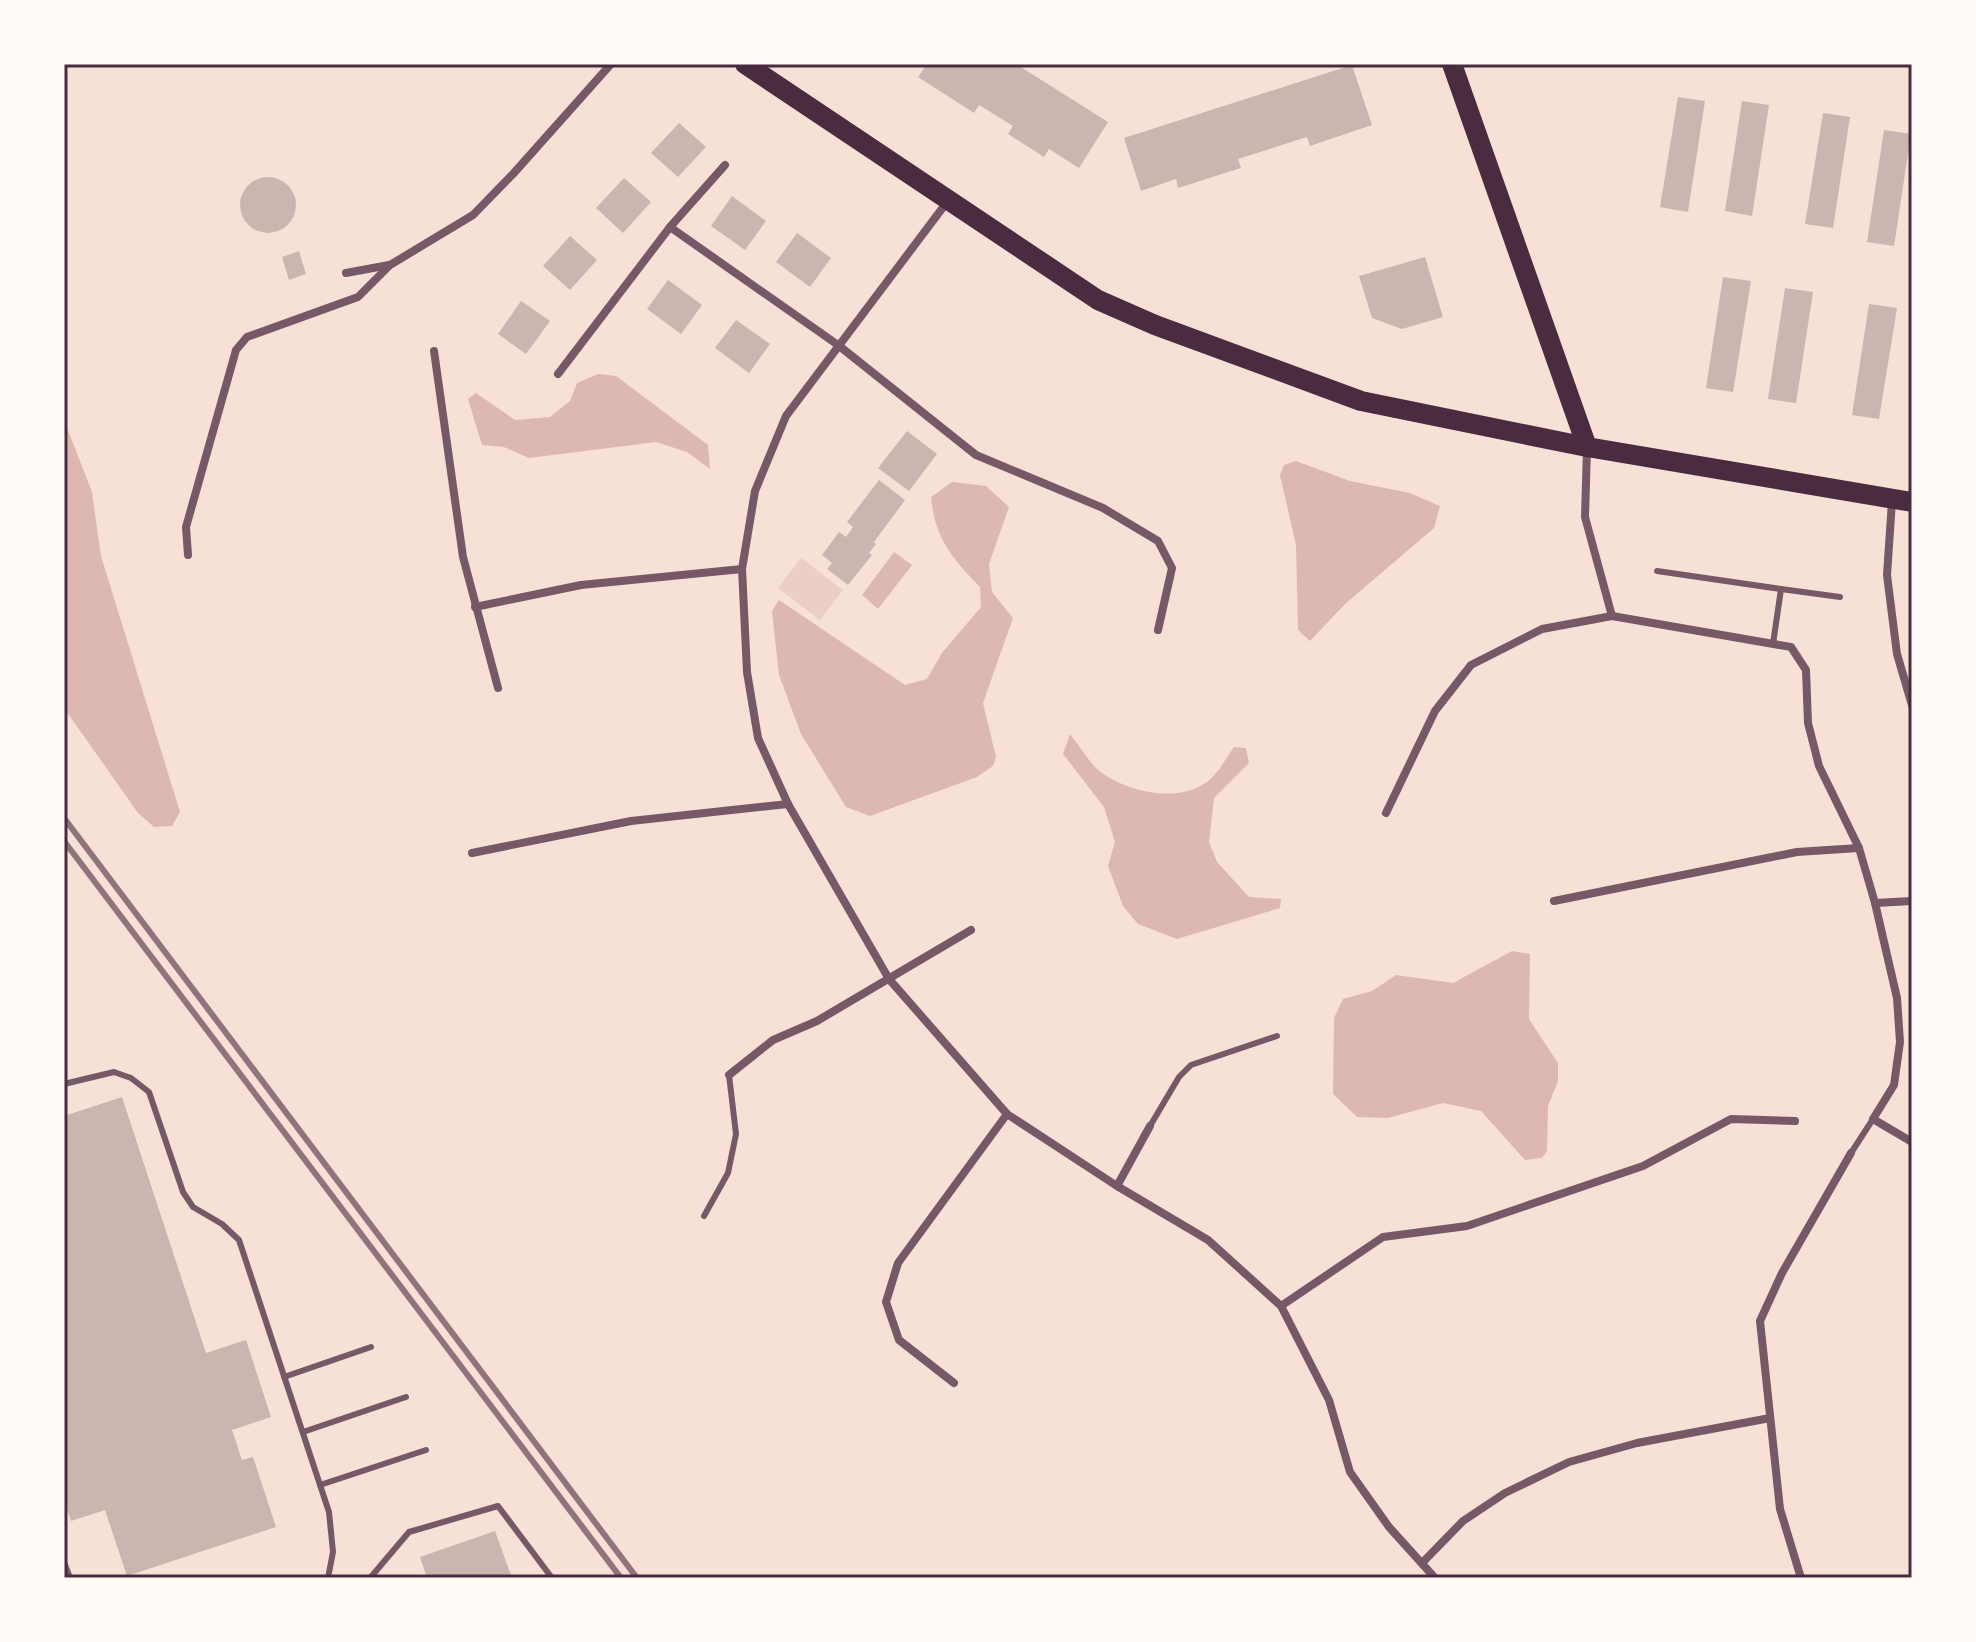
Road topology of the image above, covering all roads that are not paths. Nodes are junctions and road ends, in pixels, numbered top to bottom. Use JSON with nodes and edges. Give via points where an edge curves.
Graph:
{"nodes":[{"id":1,"x":611,"y":64,"type":"edge"},
{"id":2,"x":745,"y":64,"type":"edge"},
{"id":3,"x":1452,"y":64,"type":"edge"},
{"id":4,"x":725,"y":165,"type":"dead end"},
{"id":5,"x":947,"y":201,"type":"junction"},
{"id":6,"x":670,"y":227,"type":"junction"},
{"id":7,"x":390,"y":265,"type":"junction"},
{"id":8,"x":346,"y":273,"type":"dead end"},
{"id":9,"x":838,"y":345,"type":"junction"},
{"id":10,"x":434,"y":351,"type":"dead end"},
{"id":11,"x":558,"y":374,"type":"dead end"},
{"id":12,"x":1587,"y":447,"type":"junction"},
{"id":13,"x":1902,"y":501,"type":"edge"},
{"id":14,"x":188,"y":555,"type":"dead end"},
{"id":15,"x":742,"y":569,"type":"junction"},
{"id":16,"x":1657,"y":571,"type":"dead end"},
{"id":17,"x":1781,"y":589,"type":"junction"},
{"id":18,"x":1840,"y":597,"type":"dead end"},
{"id":19,"x":475,"y":607,"type":"junction"},
{"id":20,"x":1612,"y":616,"type":"junction"},
{"id":21,"x":1158,"y":630,"type":"dead end"},
{"id":22,"x":1773,"y":644,"type":"junction"},
{"id":23,"x":498,"y":688,"type":"dead end"},
{"id":24,"x":1912,"y":705,"type":"edge"},
{"id":25,"x":788,"y":804,"type":"junction"},
{"id":26,"x":1386,"y":813,"type":"dead end"},
{"id":27,"x":1859,"y":848,"type":"junction"},
{"id":28,"x":472,"y":853,"type":"dead end"},
{"id":29,"x":1554,"y":901,"type":"dead end"},
{"id":30,"x":1912,"y":901,"type":"edge"},
{"id":31,"x":1875,"y":903,"type":"junction"},
{"id":32,"x":971,"y":930,"type":"dead end"},
{"id":33,"x":889,"y":979,"type":"junction"},
{"id":34,"x":1277,"y":1036,"type":"dead end"},
{"id":35,"x":729,"y":1075,"type":"joint"},
{"id":36,"x":64,"y":1084,"type":"edge"},
{"id":37,"x":1007,"y":1114,"type":"junction"},
{"id":38,"x":1873,"y":1119,"type":"junction"},
{"id":39,"x":1795,"y":1121,"type":"dead end"},
{"id":40,"x":1150,"y":1126,"type":"joint"},
{"id":41,"x":1912,"y":1142,"type":"edge"},
{"id":42,"x":1851,"y":1153,"type":"joint"},
{"id":43,"x":1117,"y":1186,"type":"junction"},
{"id":44,"x":704,"y":1216,"type":"dead end"},
{"id":45,"x":1281,"y":1306,"type":"junction"},
{"id":46,"x":371,"y":1347,"type":"dead end"},
{"id":47,"x":284,"y":1377,"type":"junction"},
{"id":48,"x":954,"y":1383,"type":"dead end"},
{"id":49,"x":406,"y":1397,"type":"dead end"},
{"id":50,"x":1770,"y":1418,"type":"junction"},
{"id":51,"x":303,"y":1432,"type":"junction"},
{"id":52,"x":426,"y":1450,"type":"dead end"},
{"id":53,"x":320,"y":1485,"type":"junction"},
{"id":54,"x":64,"y":1562,"type":"edge"},
{"id":55,"x":1423,"y":1562,"type":"junction"},
{"id":56,"x":70,"y":1578,"type":"edge"},
{"id":57,"x":328,"y":1578,"type":"edge"},
{"id":58,"x":370,"y":1578,"type":"edge"},
{"id":59,"x":552,"y":1578,"type":"edge"},
{"id":60,"x":1435,"y":1578,"type":"edge"},
{"id":61,"x":1801,"y":1578,"type":"edge"}],
"edges":[{"from":1,"to":7,"type":"street","via":[[473,215]]},
{"from":2,"to":5,"type":"main road"},
{"from":3,"to":12,"type":"main road"},
{"from":4,"to":6,"type":"street"},
{"from":5,"to":9,"type":"street"},
{"from":5,"to":12,"type":"main road","via":[[1098,300],[1155,325],[1361,401]]},
{"from":6,"to":9,"type":"street"},
{"from":6,"to":11,"type":"street"},
{"from":7,"to":8,"type":"street"},
{"from":7,"to":14,"type":"street","via":[[358,297],[252,334],[236,350],[186,527]]},
{"from":9,"to":15,"type":"street","via":[[786,416],[755,491]]},
{"from":9,"to":21,"type":"street","via":[[976,455],[1103,508],[1158,541],[1172,568]]},
{"from":10,"to":19,"type":"street"},
{"from":12,"to":13,"type":"main road"},
{"from":12,"to":20,"type":"street","via":[[1585,517]]},
{"from":13,"to":24,"type":"street","via":[[1887,575],[1897,654]]},
{"from":15,"to":19,"type":"street","via":[[581,585]]},
{"from":15,"to":25,"type":"street","via":[[747,672],[758,738]]},
{"from":16,"to":17,"type":"lane"},
{"from":17,"to":18,"type":"lane"},
{"from":17,"to":22,"type":"lane"},
{"from":19,"to":23,"type":"street"},
{"from":20,"to":22,"type":"street"},
{"from":20,"to":26,"type":"street","via":[[1542,629],[1471,665],[1435,711]]},
{"from":22,"to":27,"type":"street","via":[[1791,647],[1806,670],[1808,723],[1819,766]]},
{"from":25,"to":28,"type":"street","via":[[631,821]]},
{"from":25,"to":33,"type":"street"},
{"from":27,"to":29,"type":"street","via":[[1797,852]]},
{"from":27,"to":31,"type":"street"},
{"from":30,"to":31,"type":"street"},
{"from":31,"to":38,"type":"street","via":[[1897,998],[1900,1042],[1894,1085]]},
{"from":32,"to":33,"type":"street"},
{"from":33,"to":35,"type":"street","via":[[773,1040]]},
{"from":33,"to":37,"type":"street"},
{"from":34,"to":40,"type":"lane","via":[[1191,1065]]},
{"from":35,"to":44,"type":"lane","via":[[736,1134],[728,1173]]},
{"from":36,"to":47,"type":"lane","via":[[114,1072],[149,1092],[183,1192],[193,1207],[239,1240]]},
{"from":37,"to":43,"type":"street"},
{"from":37,"to":48,"type":"street","via":[[898,1263],[886,1302],[899,1340]]},
{"from":38,"to":41,"type":"street"},
{"from":38,"to":42,"type":"lane"},
{"from":39,"to":45,"type":"street","via":[[1731,1119],[1643,1166],[1467,1226],[1383,1237]]},
{"from":40,"to":43,"type":"street"},
{"from":42,"to":50,"type":"street","via":[[1760,1321]]},
{"from":43,"to":45,"type":"street","via":[[1208,1240]]},
{"from":45,"to":55,"type":"street","via":[[1329,1400],[1350,1472],[1389,1527]]},
{"from":46,"to":47,"type":"lane"},
{"from":47,"to":51,"type":"lane"},
{"from":49,"to":51,"type":"lane"},
{"from":50,"to":55,"type":"street","via":[[1637,1443],[1569,1462],[1505,1493],[1463,1521]]},
{"from":50,"to":61,"type":"street","via":[[1780,1509]]},
{"from":51,"to":53,"type":"lane"},
{"from":52,"to":53,"type":"lane"},
{"from":53,"to":57,"type":"lane","via":[[333,1545]]},
{"from":54,"to":56,"type":"lane"},
{"from":55,"to":60,"type":"street"},
{"from":58,"to":59,"type":"lane","via":[[409,1532],[498,1506]]}]}
